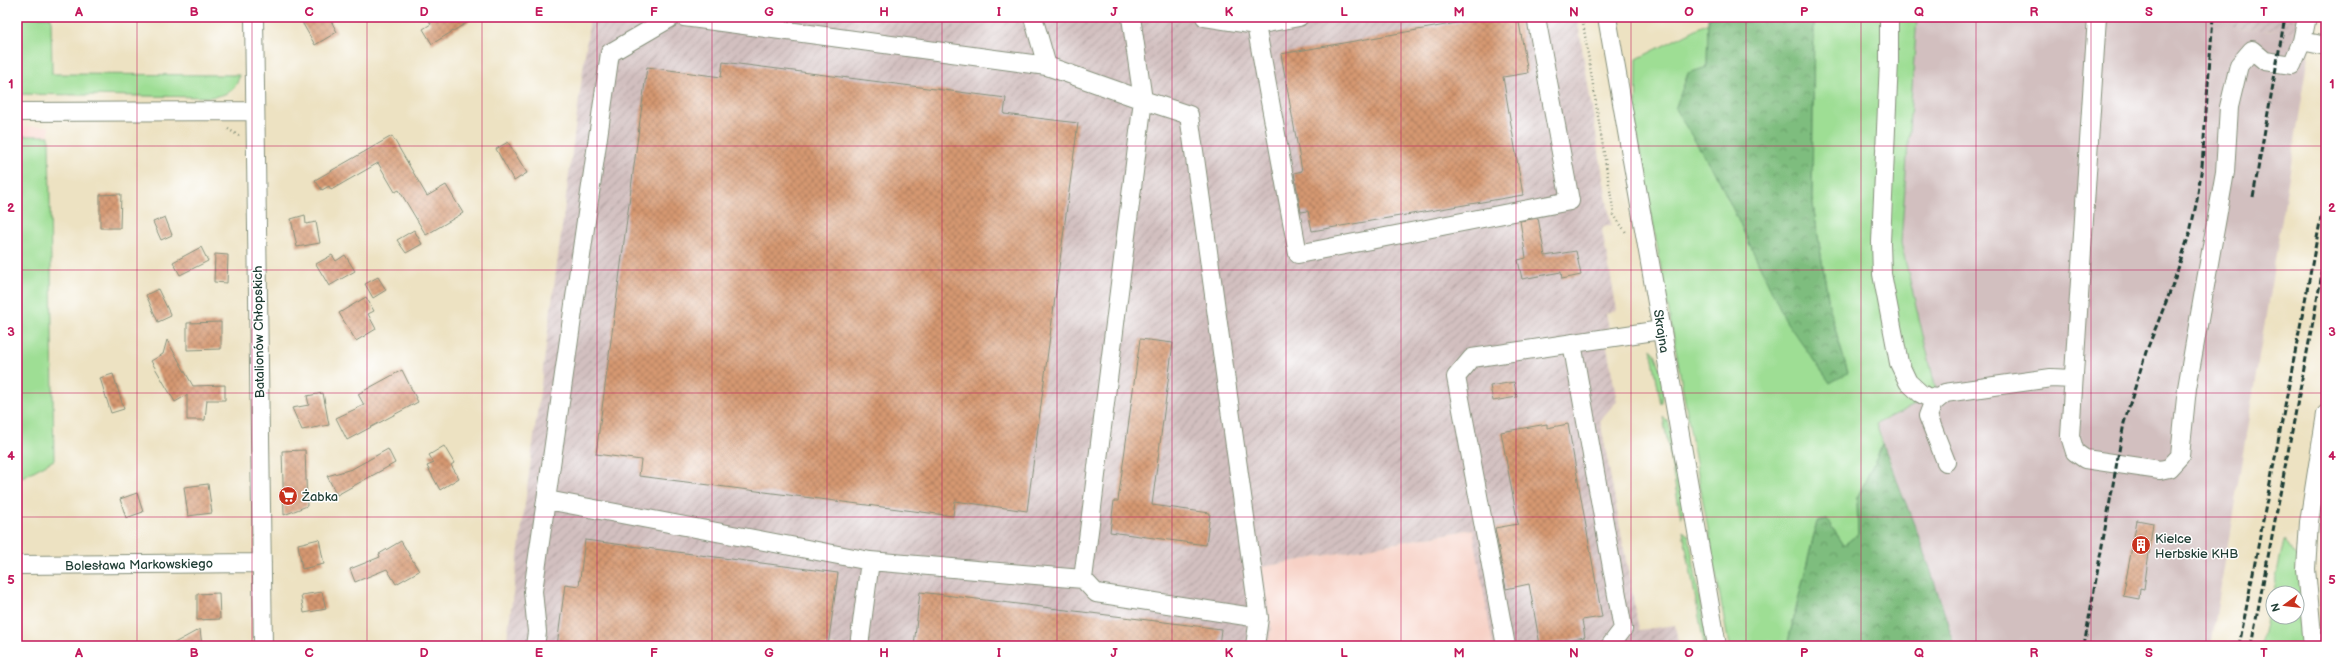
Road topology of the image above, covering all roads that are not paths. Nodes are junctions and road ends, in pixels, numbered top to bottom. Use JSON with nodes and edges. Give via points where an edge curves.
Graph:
{"nodes":[{"id":1,"x":254,"y":17,"type":"edge"},
{"id":2,"x":672,"y":17,"type":"edge"},
{"id":3,"x":684,"y":17,"type":"edge"},
{"id":4,"x":1033,"y":17,"type":"edge"},
{"id":5,"x":1131,"y":17,"type":"edge"},
{"id":6,"x":1205,"y":17,"type":"edge"},
{"id":7,"x":1299,"y":17,"type":"edge"},
{"id":8,"x":1536,"y":17,"type":"edge"},
{"id":9,"x":1607,"y":17,"type":"edge"},
{"id":10,"x":1889,"y":17,"type":"edge"},
{"id":11,"x":2097,"y":17,"type":"edge"},
{"id":12,"x":2307,"y":17,"type":"edge"},
{"id":13,"x":1256,"y":25,"type":"junction"},
{"id":14,"x":2302,"y":41,"type":"junction"},
{"id":15,"x":2326,"y":46,"type":"edge"},
{"id":16,"x":1047,"y":66,"type":"junction"},
{"id":17,"x":1143,"y":100,"type":"junction"},
{"id":18,"x":255,"y":111,"type":"junction"},
{"id":19,"x":17,"y":112,"type":"edge"},
{"id":20,"x":1661,"y":330,"type":"junction"},
{"id":21,"x":1572,"y":342,"type":"junction"},
{"id":22,"x":2073,"y":379,"type":"junction"},
{"id":23,"x":1939,"y":398,"type":"junction"},
{"id":24,"x":2326,"y":414,"type":"edge"},
{"id":25,"x":1946,"y":462,"type":"dead end"},
{"id":26,"x":547,"y":500,"type":"junction"},
{"id":27,"x":870,"y":560,"type":"junction"},
{"id":28,"x":262,"y":563,"type":"junction"},
{"id":29,"x":17,"y":565,"type":"edge"},
{"id":30,"x":1082,"y":579,"type":"junction"},
{"id":31,"x":1259,"y":618,"type":"junction"},
{"id":32,"x":263,"y":646,"type":"edge"},
{"id":33,"x":535,"y":646,"type":"edge"},
{"id":34,"x":859,"y":646,"type":"edge"},
{"id":35,"x":1255,"y":646,"type":"edge"},
{"id":36,"x":1506,"y":646,"type":"edge"},
{"id":37,"x":1610,"y":646,"type":"edge"},
{"id":38,"x":1716,"y":646,"type":"edge"},
{"id":39,"x":2314,"y":646,"type":"edge"}],
"edges":[{"from":1,"to":18,"type":"street","name":"Batalionów Chłopskich"},
{"from":2,"to":26,"type":"street","via":[[610,53]]},
{"from":3,"to":16,"type":"street"},
{"from":4,"to":16,"type":"street"},
{"from":5,"to":17,"type":"street"},
{"from":6,"to":13,"type":"street"},
{"from":7,"to":13,"type":"street"},
{"from":8,"to":13,"type":"street","via":[[1570,201],[1298,254]]},
{"from":9,"to":20,"type":"street","name":"Skrajna"},
{"from":10,"to":23,"type":"street","via":[[1880,242],[1882,274],[1899,363],[1908,382],[1920,393],[1927,397]]},
{"from":11,"to":22,"type":"street"},
{"from":12,"to":14,"type":"street"},
{"from":14,"to":15,"type":"street"},
{"from":14,"to":22,"type":"street","via":[[2292,65],[2265,61],[2252,50],[2239,65],[2229,107],[2225,172],[2187,388],[2180,456],[2176,462],[2168,468],[2151,470],[2085,459],[2075,452],[2070,436]]},
{"from":16,"to":17,"type":"street"},
{"from":17,"to":30,"type":"street"},
{"from":17,"to":31,"type":"street","via":[[1189,116]]},
{"from":18,"to":19,"type":"street"},
{"from":18,"to":28,"type":"street","name":"Batalionów Chłopskich"},
{"from":20,"to":21,"type":"street"},
{"from":20,"to":38,"type":"street","name":"Skrajna"},
{"from":21,"to":36,"type":"street","via":[[1472,358],[1456,377]]},
{"from":21,"to":37,"type":"street","via":[[1623,629]]},
{"from":22,"to":23,"type":"street","via":[[2052,378],[2013,383],[1945,393]]},
{"from":23,"to":25,"type":"street","via":[[1933,403],[1928,416]]},
{"from":24,"to":39,"type":"street","via":[[2309,522],[2306,569]]},
{"from":26,"to":27,"type":"street"},
{"from":26,"to":33,"type":"street","via":[[533,591],[537,632]]},
{"from":27,"to":30,"type":"street"},
{"from":27,"to":34,"type":"street"},
{"from":28,"to":29,"type":"street","name":"Bolesława Markowskiego"},
{"from":28,"to":32,"type":"street","name":"Batalionów Chłopskich"},
{"from":30,"to":31,"type":"street","via":[[1096,593]]},
{"from":31,"to":35,"type":"street"}]}
